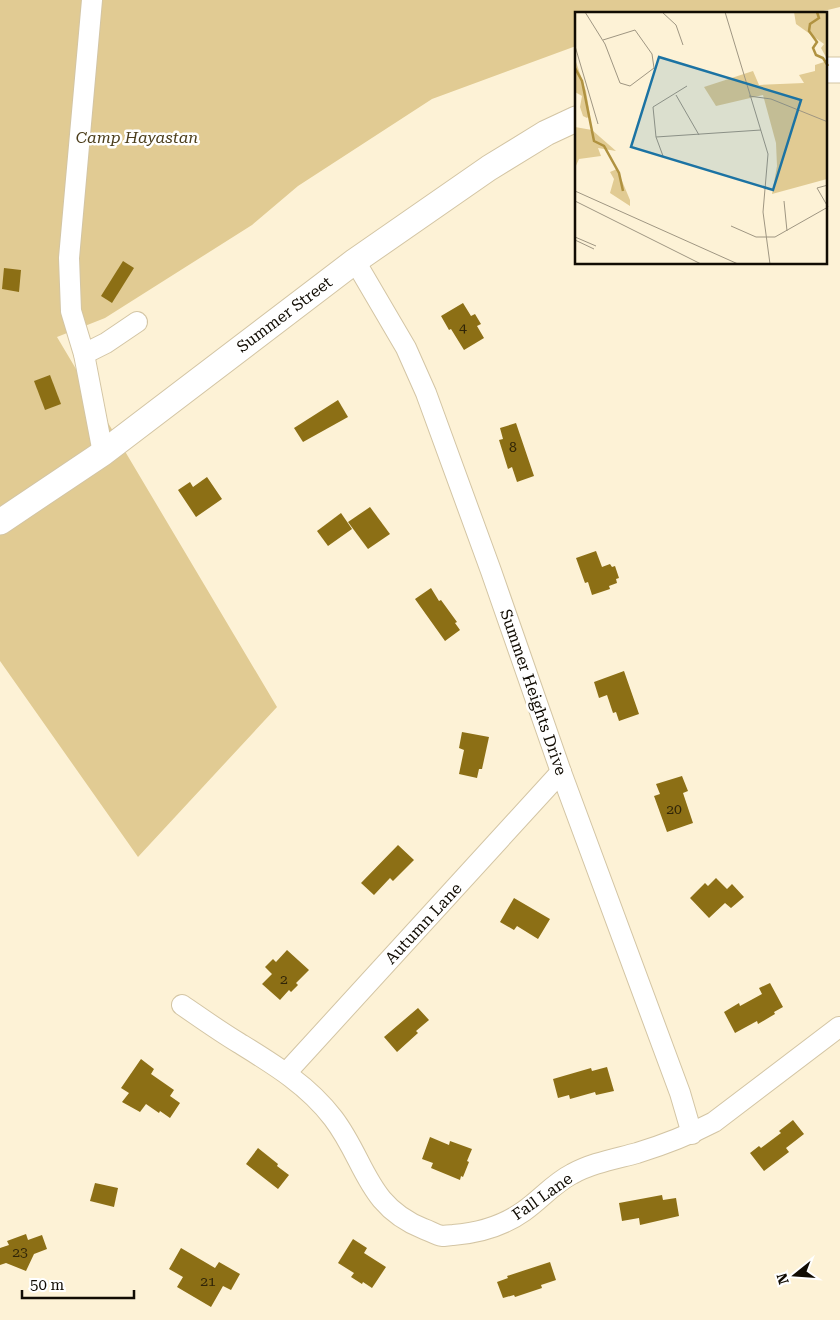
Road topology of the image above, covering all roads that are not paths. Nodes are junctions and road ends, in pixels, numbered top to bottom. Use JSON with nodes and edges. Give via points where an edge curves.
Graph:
{"nodes":[{"id":1,"x":92,"y":0,"type":"edge"},
{"id":2,"x":575,"y":119,"type":"edge"},
{"id":3,"x":355,"y":261,"type":"junction"},
{"id":4,"x":137,"y":322,"type":"dead end"},
{"id":5,"x":84,"y":354,"type":"junction"},
{"id":6,"x":103,"y":453,"type":"junction"},
{"id":7,"x":0,"y":522,"type":"edge"},
{"id":8,"x":561,"y":772,"type":"junction"},
{"id":9,"x":182,"y":1005,"type":"dead end"},
{"id":10,"x":839,"y":1027,"type":"dead end"},
{"id":11,"x":286,"y":1073,"type":"junction"},
{"id":12,"x":692,"y":1134,"type":"junction"}],
"edges":[{"from":1,"to":5,"type":"street","via":[[69,258],[71,311]]},
{"from":2,"to":3,"type":"main road","name":"Summer Street","via":[[488,168]]},
{"from":3,"to":6,"type":"main road","name":"Summer Street"},
{"from":3,"to":8,"type":"street","name":"Summer Heights Drive","via":[[406,348],[426,393]]},
{"from":4,"to":5,"type":"street"},
{"from":5,"to":6,"type":"street"},
{"from":6,"to":7,"type":"main road","name":"Summer Street"},
{"from":8,"to":11,"type":"street","name":"Autumn Lane"},
{"from":8,"to":12,"type":"street","name":"Summer Heights Drive","via":[[680,1093]]},
{"from":9,"to":11,"type":"street","name":"Fall Lane"},
{"from":10,"to":12,"type":"street","name":"Fall Lane","via":[[714,1122]]},
{"from":11,"to":12,"type":"street","name":"Fall Lane","via":[[332,1116],[374,1190],[393,1212],[442,1236],[500,1225],[524,1211],[571,1174]]}]}
